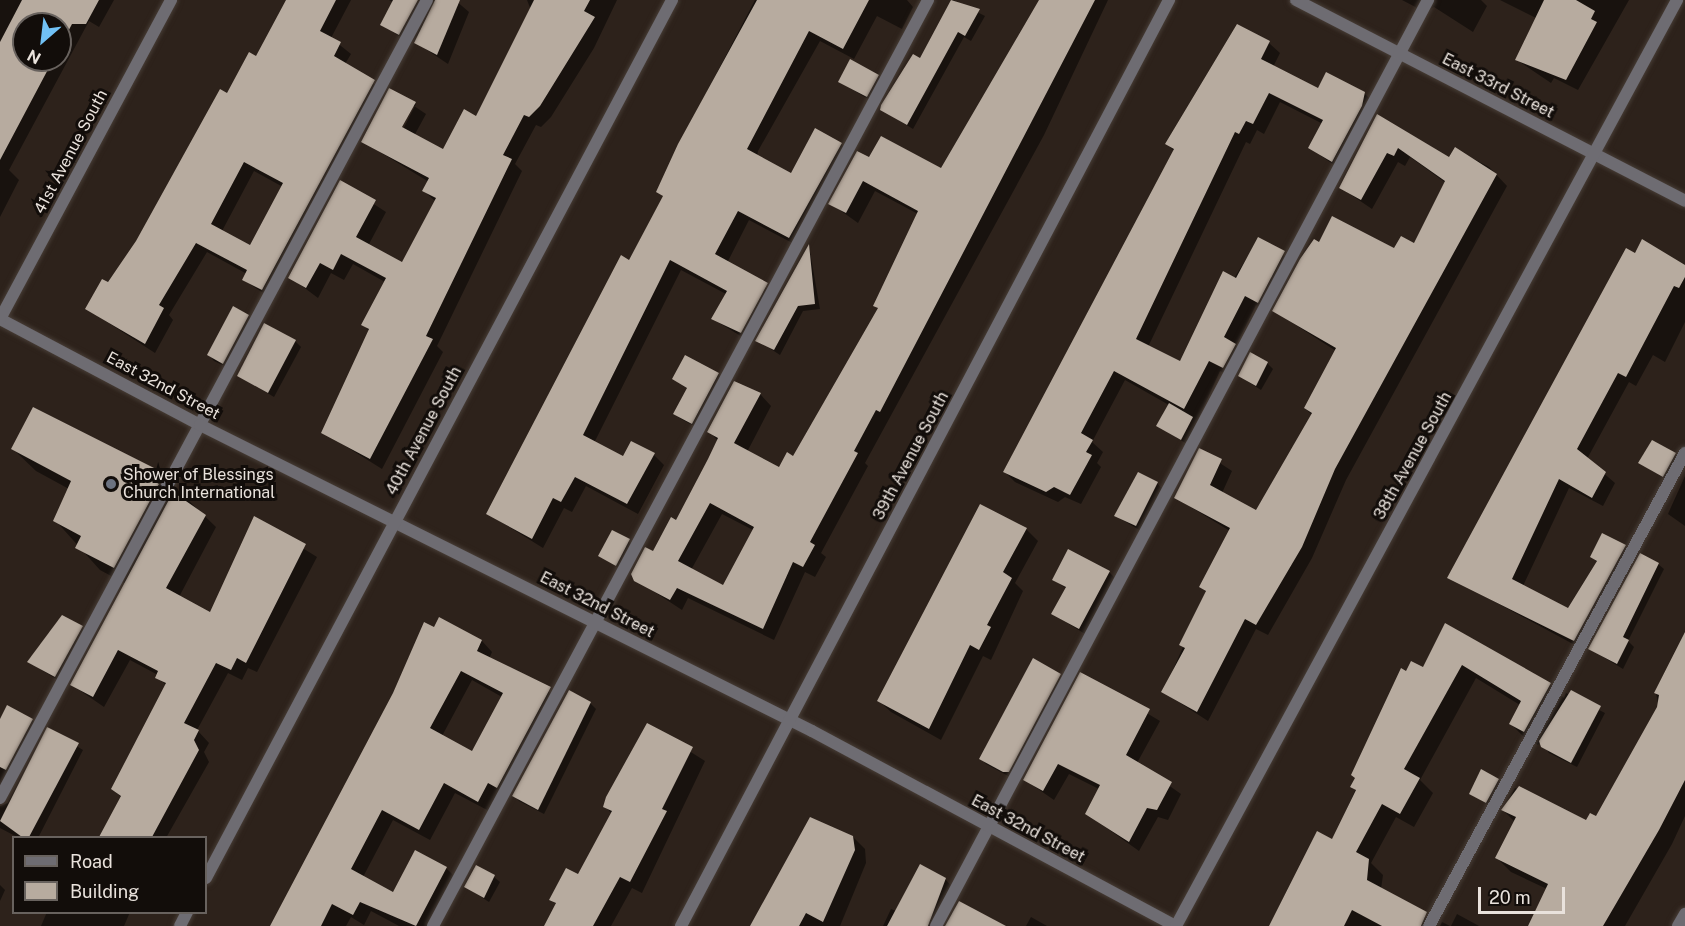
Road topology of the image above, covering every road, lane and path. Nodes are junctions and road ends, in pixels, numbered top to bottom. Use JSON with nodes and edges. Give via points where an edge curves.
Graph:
{"nodes":[{"id":1,"x":171,"y":0,"type":"edge"},
{"id":2,"x":427,"y":0,"type":"edge"},
{"id":3,"x":672,"y":0,"type":"edge"},
{"id":4,"x":928,"y":0,"type":"edge"},
{"id":5,"x":1169,"y":0,"type":"edge"},
{"id":6,"x":1296,"y":0,"type":"edge"},
{"id":7,"x":1428,"y":0,"type":"edge"},
{"id":8,"x":1677,"y":0,"type":"edge"},
{"id":9,"x":1401,"y":54,"type":"junction"},
{"id":10,"x":1596,"y":155,"type":"junction"},
{"id":11,"x":1685,"y":201,"type":"edge"},
{"id":12,"x":0,"y":319,"type":"edge"},
{"id":13,"x":200,"y":425,"type":"junction"},
{"id":14,"x":1685,"y":453,"type":"edge"},
{"id":15,"x":396,"y":520,"type":"junction"},
{"id":16,"x":593,"y":622,"type":"junction"},
{"id":17,"x":791,"y":720,"type":"junction"},
{"id":18,"x":0,"y":798,"type":"edge"},
{"id":19,"x":989,"y":827,"type":"junction"},
{"id":20,"x":207,"y":876,"type":"edge"},
{"id":21,"x":1685,"y":914,"type":"edge"},
{"id":22,"x":433,"y":926,"type":"edge"},
{"id":23,"x":681,"y":926,"type":"edge"},
{"id":24,"x":936,"y":926,"type":"edge"},
{"id":25,"x":1176,"y":926,"type":"edge"},
{"id":26,"x":1429,"y":926,"type":"edge"},
{"id":27,"x":1678,"y":926,"type":"edge"}],
"edges":[{"from":1,"to":12,"type":"street","name":"41st Avenue South"},
{"from":2,"to":13,"type":"street"},
{"from":3,"to":15,"type":"street","name":"40th Avenue South"},
{"from":4,"to":16,"type":"street"},
{"from":5,"to":17,"type":"street","name":"39th Avenue South"},
{"from":6,"to":9,"type":"street","name":"East 33rd Street"},
{"from":7,"to":9,"type":"street"},
{"from":8,"to":10,"type":"street","name":"38th Avenue South"},
{"from":9,"to":10,"type":"street","name":"East 33rd Street"},
{"from":9,"to":19,"type":"street"},
{"from":10,"to":11,"type":"street","name":"East 33rd Street"},
{"from":10,"to":25,"type":"street","name":"38th Avenue South"},
{"from":12,"to":13,"type":"street","name":"East 32nd Street"},
{"from":13,"to":15,"type":"street","name":"East 32nd Street"},
{"from":13,"to":18,"type":"street"},
{"from":14,"to":26,"type":"street"},
{"from":15,"to":16,"type":"street","name":"East 32nd Street"},
{"from":15,"to":20,"type":"street","name":"40th Avenue South"},
{"from":16,"to":17,"type":"street","name":"East 32nd Street"},
{"from":16,"to":22,"type":"street"},
{"from":17,"to":19,"type":"street","name":"East 32nd Street"},
{"from":17,"to":23,"type":"street","name":"39th Avenue South"},
{"from":19,"to":24,"type":"street"},
{"from":19,"to":25,"type":"street","name":"East 32nd Street"},
{"from":21,"to":27,"type":"street"}]}
